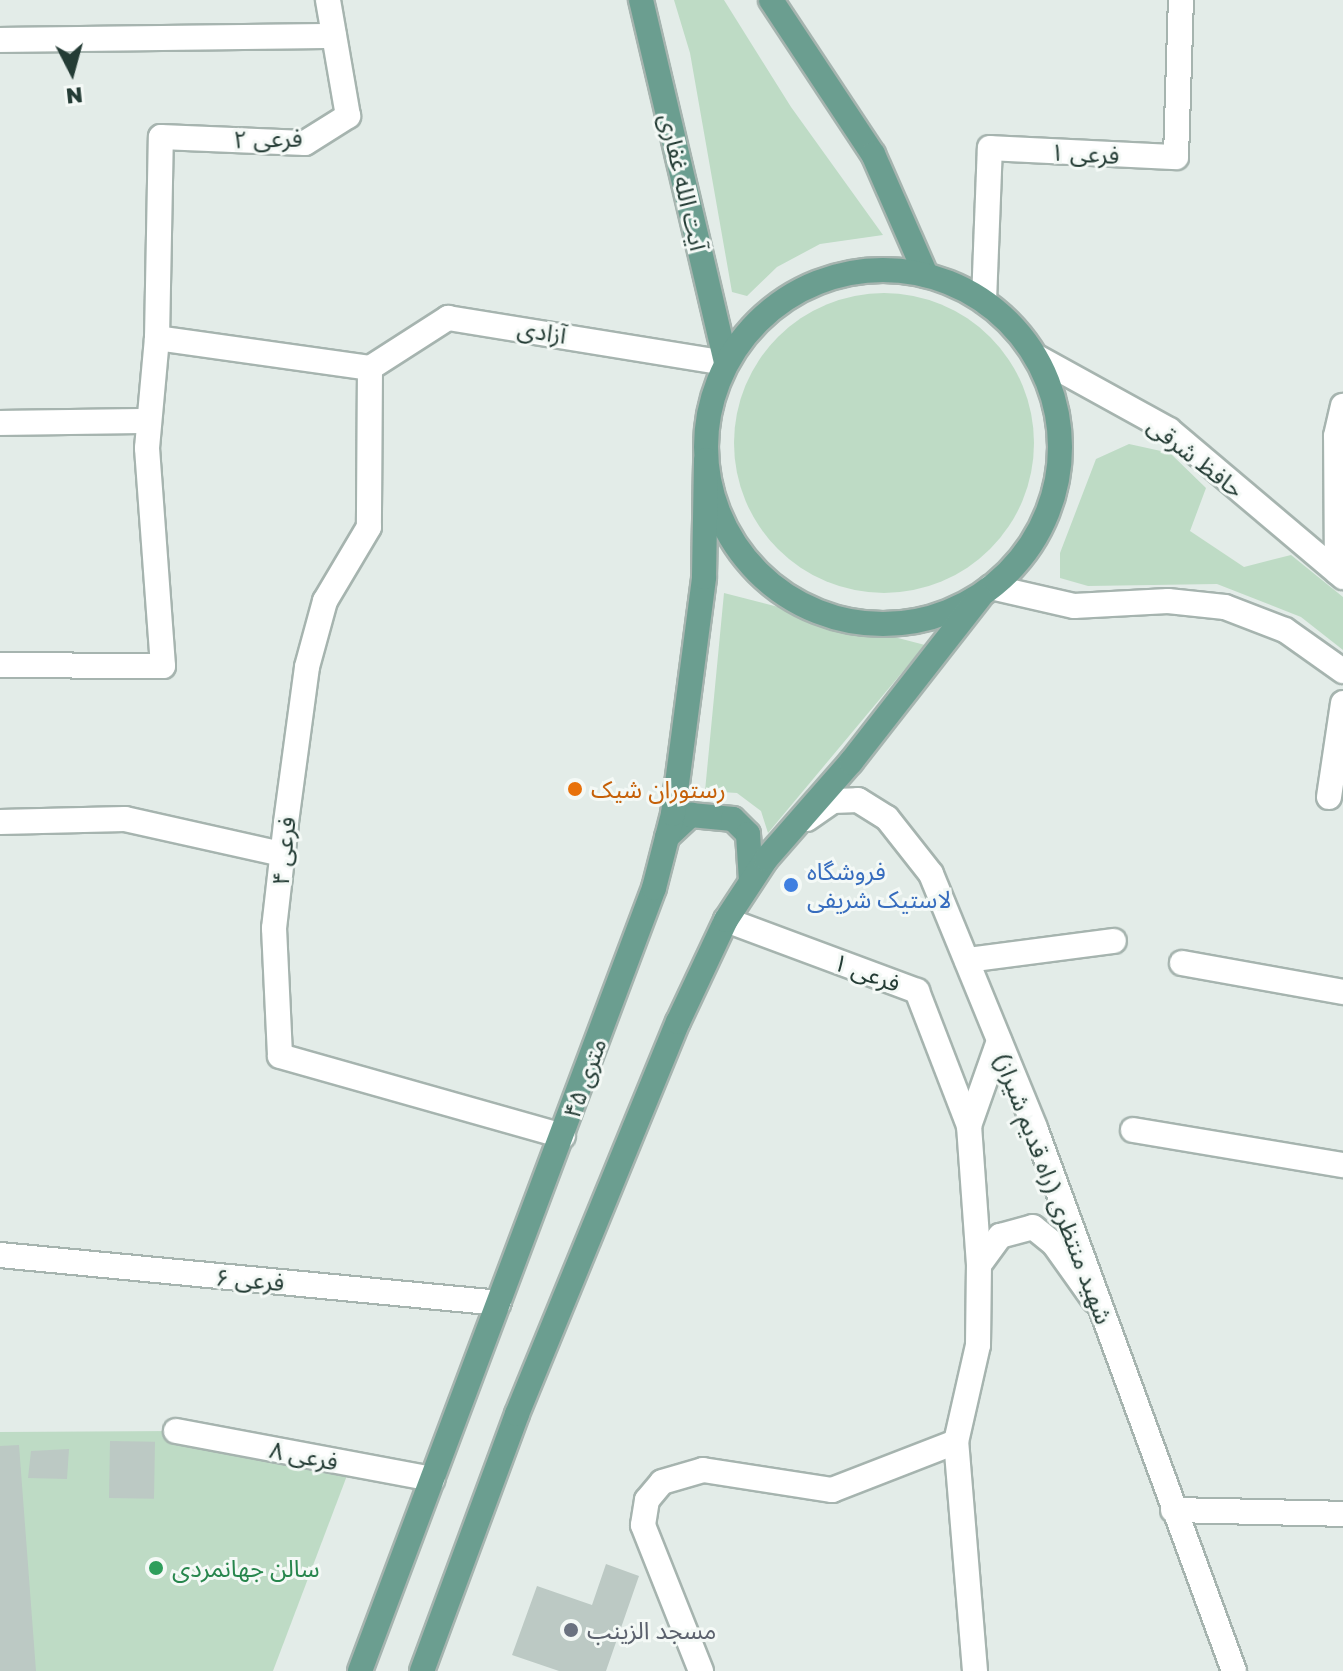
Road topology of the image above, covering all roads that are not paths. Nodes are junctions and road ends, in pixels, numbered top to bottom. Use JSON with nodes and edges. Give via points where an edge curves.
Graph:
{"nodes":[{"id":1,"x":328,"y":0,"type":"edge"},
{"id":2,"x":641,"y":0,"type":"edge"},
{"id":3,"x":1181,"y":0,"type":"edge"},
{"id":4,"x":776,"y":4,"type":"edge"},
{"id":5,"x":334,"y":36,"type":"junction"},
{"id":6,"x":0,"y":40,"type":"edge"},
{"id":7,"x":926,"y":275,"type":"junction"},
{"id":8,"x":984,"y":301,"type":"junction"},
{"id":9,"x":157,"y":338,"type":"junction"},
{"id":10,"x":1037,"y":357,"type":"junction"},
{"id":11,"x":726,"y":363,"type":"junction"},
{"id":12,"x":370,"y":368,"type":"junction"},
{"id":13,"x":1343,"y":406,"type":"edge"},
{"id":14,"x":147,"y":421,"type":"junction"},
{"id":15,"x":0,"y":423,"type":"edge"},
{"id":16,"x":706,"y":460,"type":"junction"},
{"id":17,"x":1340,"y":574,"type":"edge"},
{"id":18,"x":986,"y":592,"type":"junction"},
{"id":19,"x":0,"y":665,"type":"edge"},
{"id":20,"x":1343,"y":671,"type":"edge"},
{"id":21,"x":1343,"y":703,"type":"edge"},
{"id":22,"x":1329,"y":797,"type":"dead end"},
{"id":23,"x":0,"y":822,"type":"edge"},
{"id":24,"x":795,"y":827,"type":"junction"},
{"id":25,"x":667,"y":837,"type":"junction"},
{"id":26,"x":282,"y":854,"type":"junction"},
{"id":27,"x":750,"y":884,"type":"junction"},
{"id":28,"x":726,"y":920,"type":"junction"},
{"id":29,"x":1114,"y":941,"type":"dead end"},
{"id":30,"x":967,"y":960,"type":"junction"},
{"id":31,"x":1182,"y":963,"type":"dead end"},
{"id":32,"x":1343,"y":992,"type":"edge"},
{"id":33,"x":999,"y":1041,"type":"junction"},
{"id":34,"x":969,"y":1126,"type":"junction"},
{"id":35,"x":1133,"y":1130,"type":"dead end"},
{"id":36,"x":563,"y":1136,"type":"junction"},
{"id":37,"x":1343,"y":1165,"type":"edge"},
{"id":38,"x":0,"y":1255,"type":"edge"},
{"id":39,"x":979,"y":1265,"type":"junction"},
{"id":40,"x":499,"y":1303,"type":"junction"},
{"id":41,"x":1099,"y":1308,"type":"junction"},
{"id":42,"x":176,"y":1431,"type":"dead end"},
{"id":43,"x":956,"y":1442,"type":"junction"},
{"id":44,"x":433,"y":1479,"type":"junction"},
{"id":45,"x":1173,"y":1510,"type":"junction"},
{"id":46,"x":1343,"y":1514,"type":"edge"},
{"id":47,"x":360,"y":1671,"type":"edge"},
{"id":48,"x":422,"y":1671,"type":"edge"},
{"id":49,"x":701,"y":1671,"type":"edge"},
{"id":50,"x":975,"y":1671,"type":"edge"},
{"id":51,"x":1234,"y":1671,"type":"edge"}],
"edges":[{"from":1,"to":5,"type":"street","name":"فرعی ۲"},
{"from":2,"to":11,"type":"main road","name":"آیت الله غفاری"},
{"from":3,"to":8,"type":"street","name":"فرعی ۱","via":[[1176,157],[990,148]]},
{"from":4,"to":7,"type":"main road","via":[[873,154]]},
{"from":5,"to":6,"type":"street"},
{"from":5,"to":9,"type":"street","name":"فرعی ۲","via":[[348,116],[305,143],[161,137]]},
{"from":7,"to":8,"type":"main road","name":"۴۵ متری"},
{"from":7,"to":11,"type":"main road","name":"۴۵ متری","via":[[879,270],[833,277],[790,296],[754,325]]},
{"from":8,"to":10,"type":"main road","name":"۴۵ متری","via":[[1014,326]]},
{"from":9,"to":12,"type":"street"},
{"from":9,"to":14,"type":"street"},
{"from":10,"to":17,"type":"street","name":"حافظ شرقی","via":[[1169,430]]},
{"from":10,"to":18,"type":"main road","name":"۴۵ متری","via":[[1057,407],[1061,461],[1048,514],[1020,560]]},
{"from":11,"to":12,"type":"street","name":"آزادی","via":[[448,318]]},
{"from":11,"to":16,"type":"main road","name":"۴۵ متری","via":[[709,411]]},
{"from":12,"to":26,"type":"street","name":"فرعی ۴","via":[[369,527],[325,601],[307,667]]},
{"from":13,"to":17,"type":"street","via":[[1336,436]]},
{"from":14,"to":15,"type":"street"},
{"from":14,"to":19,"type":"street","via":[[163,666]]},
{"from":16,"to":18,"type":"main road","via":[[729,532],[755,570],[804,606],[862,624],[924,620]]},
{"from":16,"to":25,"type":"main road","name":"۴۵ متری","via":[[704,577]]},
{"from":18,"to":20,"type":"street","via":[[1074,606],[1168,601],[1225,607],[1285,630]]},
{"from":18,"to":24,"type":"main road"},
{"from":21,"to":22,"type":"street"},
{"from":23,"to":26,"type":"street","via":[[125,819]]},
{"from":24,"to":27,"type":"main road"},
{"from":24,"to":30,"type":"street","name":"شهید منتظری (راه قدیم شیراز)","via":[[833,801],[858,800],[887,818],[931,874]]},
{"from":25,"to":27,"type":"main road","via":[[691,815],[733,819],[751,842]]},
{"from":25,"to":36,"type":"main road","name":"۴۵ متری","via":[[654,888]]},
{"from":26,"to":36,"type":"street","name":"فرعی ۴","via":[[274,928],[280,1056]]},
{"from":27,"to":28,"type":"main road"},
{"from":28,"to":34,"type":"street","name":"فرعی ۱","via":[[917,991]]},
{"from":28,"to":48,"type":"main road","via":[[678,1022],[517,1414]]},
{"from":29,"to":30,"type":"street"},
{"from":30,"to":33,"type":"street","name":"شهید منتظری (راه قدیم شیراز)"},
{"from":31,"to":32,"type":"street"},
{"from":33,"to":34,"type":"street"},
{"from":33,"to":41,"type":"street","name":"شهید منتظری (راه قدیم شیراز)"},
{"from":34,"to":39,"type":"street"},
{"from":35,"to":37,"type":"street"},
{"from":36,"to":40,"type":"main road","name":"۴۵ متری"},
{"from":38,"to":40,"type":"street","name":"فرعی ۶"},
{"from":39,"to":41,"type":"street","via":[[1000,1236],[1033,1227],[1054,1244]]},
{"from":39,"to":43,"type":"street","via":[[978,1345]]},
{"from":40,"to":44,"type":"main road","name":"۴۵ متری"},
{"from":41,"to":45,"type":"street","name":"شهید منتظری (راه قدیم شیراز)"},
{"from":42,"to":44,"type":"street","name":"فرعی ۸"},
{"from":43,"to":49,"type":"street","via":[[832,1490],[703,1470],[662,1482],[647,1500],[643,1525]]},
{"from":43,"to":50,"type":"street"},
{"from":44,"to":47,"type":"main road","name":"۴۵ متری"},
{"from":45,"to":46,"type":"street"},
{"from":45,"to":51,"type":"street","name":"شهید منتظری (راه قدیم شیراز)"}]}
